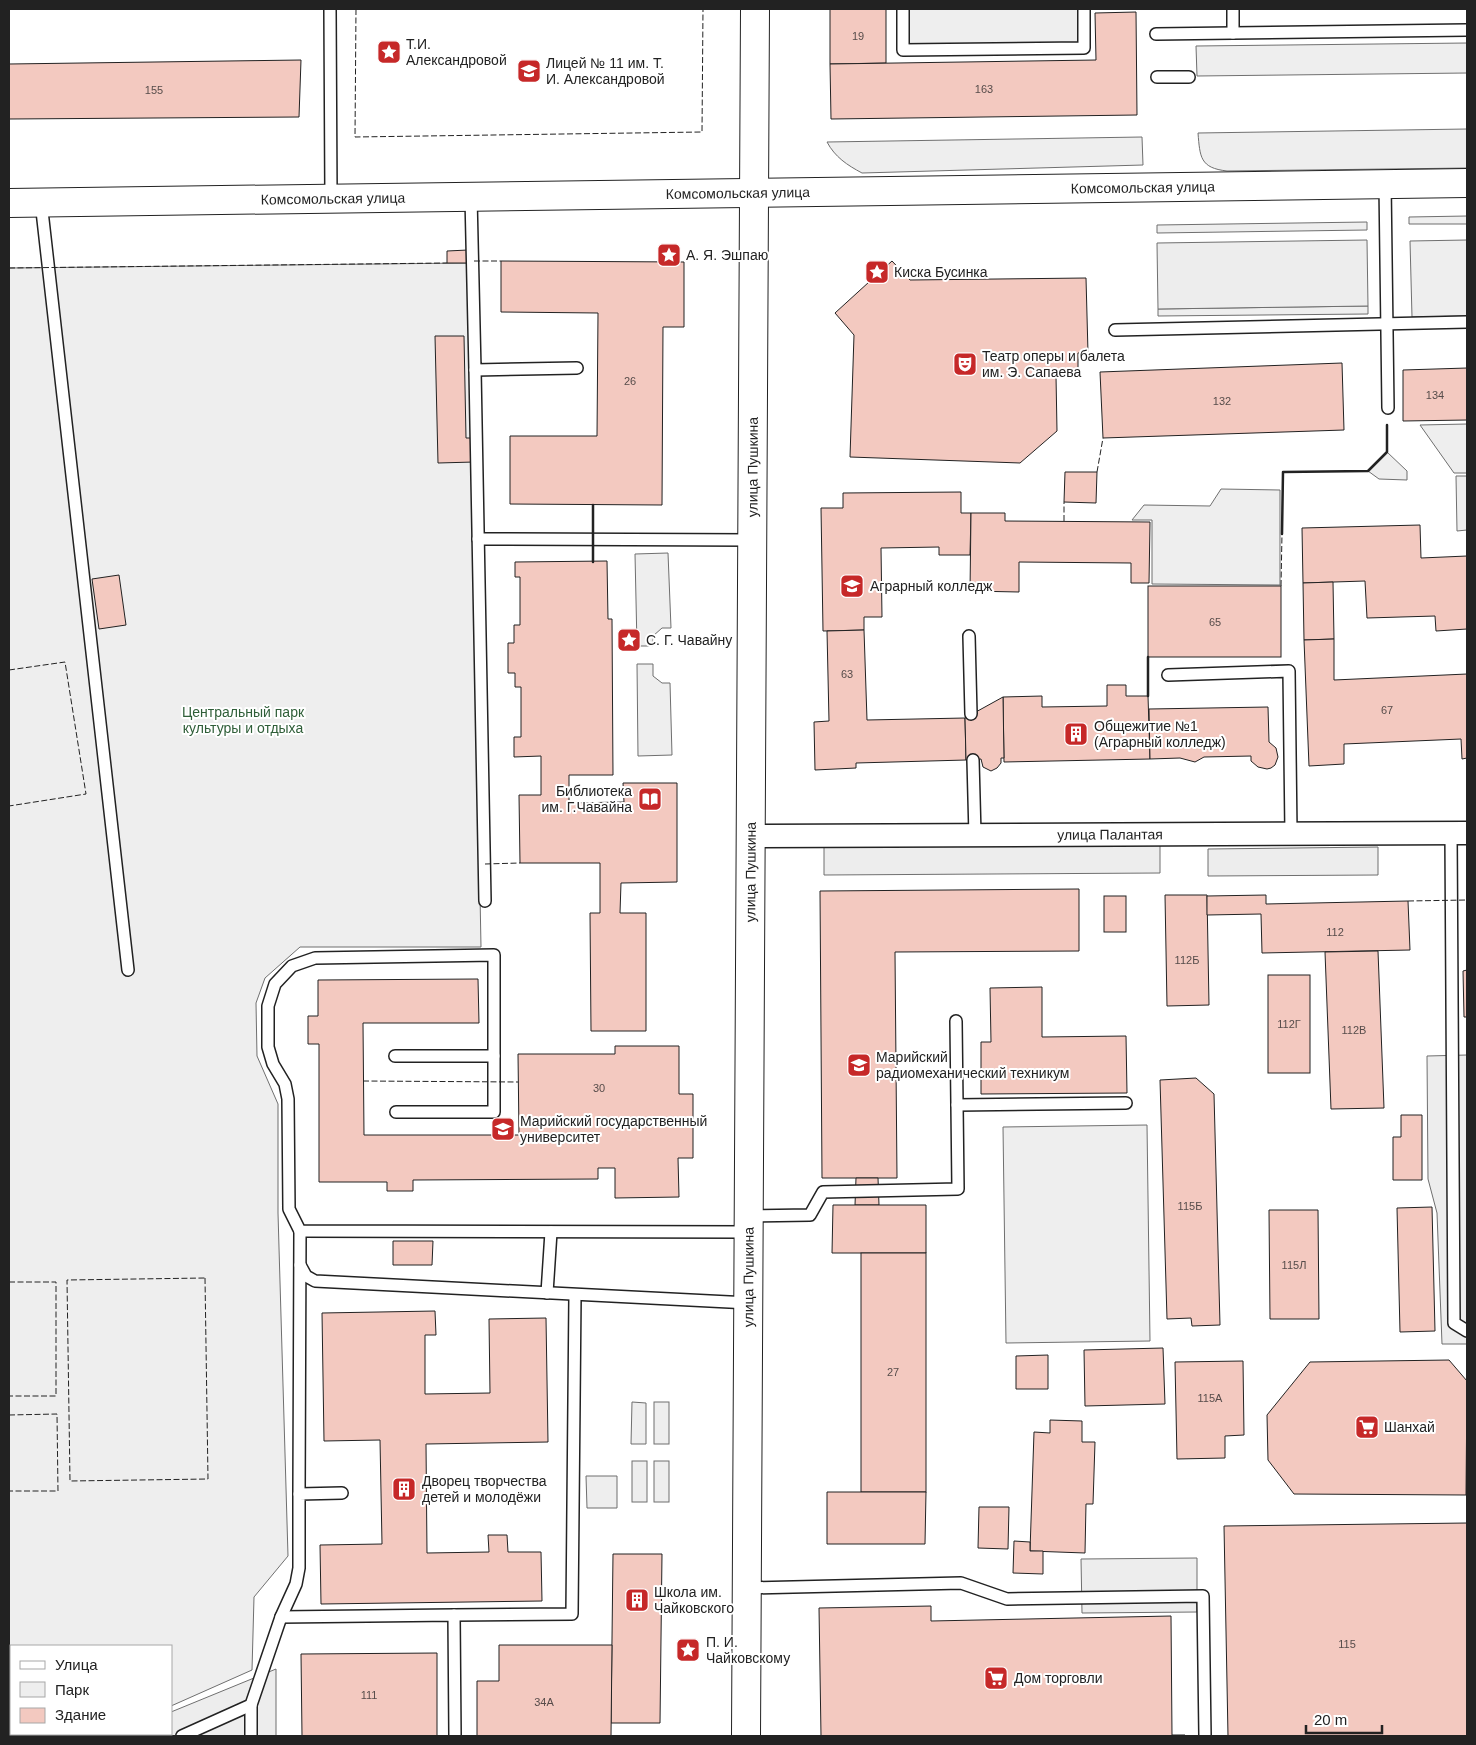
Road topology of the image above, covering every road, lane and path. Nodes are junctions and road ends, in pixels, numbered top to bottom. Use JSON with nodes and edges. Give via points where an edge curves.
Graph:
{"nodes":[{"id":1,"x":330,"y":9,"type":"edge"},
{"id":2,"x":755,"y":9,"type":"edge"},
{"id":3,"x":903,"y":9,"type":"edge"},
{"id":4,"x":1084,"y":9,"type":"edge"},
{"id":5,"x":1233,"y":9,"type":"edge"},
{"id":6,"x":1467,"y":30,"type":"edge"},
{"id":7,"x":1232,"y":33,"type":"junction"},
{"id":8,"x":1156,"y":34,"type":"dead end"},
{"id":9,"x":1189,"y":77,"type":"dead end"},
{"id":10,"x":1157,"y":78,"type":"dead end"},
{"id":11,"x":1467,"y":182,"type":"edge"},
{"id":12,"x":1386,"y":184,"type":"junction"},
{"id":13,"x":754,"y":192,"type":"junction"},
{"id":14,"x":471,"y":195,"type":"junction"},
{"id":15,"x":331,"y":198,"type":"junction"},
{"id":16,"x":41,"y":202,"type":"junction"},
{"id":17,"x":9,"y":203,"type":"edge"},
{"id":18,"x":1467,"y":322,"type":"edge"},
{"id":19,"x":1387,"y":324,"type":"junction"},
{"id":20,"x":1115,"y":330,"type":"dead end"},
{"id":21,"x":577,"y":368,"type":"dead end"},
{"id":22,"x":475,"y":370,"type":"junction"},
{"id":23,"x":1388,"y":408,"type":"dead end"},
{"id":24,"x":478,"y":539,"type":"junction"},
{"id":25,"x":752,"y":540,"type":"junction"},
{"id":26,"x":968,"y":636,"type":"dead end"},
{"id":27,"x":1168,"y":675,"type":"dead end"},
{"id":28,"x":971,"y":714,"type":"dead end"},
{"id":29,"x":973,"y":760,"type":"dead end"},
{"id":30,"x":1291,"y":833,"type":"junction"},
{"id":31,"x":1459,"y":833,"type":"edge"},
{"id":32,"x":975,"y":835,"type":"junction"},
{"id":33,"x":751,"y":836,"type":"junction"},
{"id":34,"x":485,"y":901,"type":"dead end"},
{"id":35,"x":128,"y":970,"type":"dead end"},
{"id":36,"x":956,"y":1021,"type":"dead end"},
{"id":37,"x":396,"y":1056,"type":"dead end"},
{"id":38,"x":494,"y":1056,"type":"junction"},
{"id":39,"x":1126,"y":1103,"type":"dead end"},
{"id":40,"x":957,"y":1105,"type":"junction"},
{"id":41,"x":396,"y":1112,"type":"dead end"},
{"id":42,"x":749,"y":1224,"type":"junction"},
{"id":43,"x":300,"y":1231,"type":"junction"},
{"id":44,"x":551,"y":1232,"type":"junction"},
{"id":45,"x":300,"y":1265,"type":"junction"},
{"id":46,"x":547,"y":1294,"type":"junction"},
{"id":47,"x":575,"y":1295,"type":"junction"},
{"id":48,"x":748,"y":1303,"type":"junction"},
{"id":49,"x":1467,"y":1331,"type":"edge"},
{"id":50,"x":342,"y":1493,"type":"dead end"},
{"id":51,"x":300,"y":1494,"type":"junction"},
{"id":52,"x":747,"y":1588,"type":"junction"},
{"id":53,"x":454,"y":1615,"type":"junction"},
{"id":54,"x":281,"y":1616,"type":"junction"},
{"id":55,"x":251,"y":1705,"type":"junction"},
{"id":56,"x":182,"y":1736,"type":"edge"},
{"id":57,"x":250,"y":1736,"type":"edge"},
{"id":58,"x":455,"y":1736,"type":"edge"},
{"id":59,"x":746,"y":1736,"type":"edge"},
{"id":60,"x":1205,"y":1736,"type":"edge"}],
"edges":[{"from":1,"to":15,"type":"lane"},
{"from":2,"to":13,"type":"street","name":"улица Пушкина"},
{"from":3,"to":4,"type":"lane","via":[[903,50],[1084,48]]},
{"from":5,"to":7,"type":"lane"},
{"from":6,"to":7,"type":"lane"},
{"from":7,"to":8,"type":"lane"},
{"from":9,"to":10,"type":"lane"},
{"from":11,"to":12,"type":"street","name":"Комсомольская улица"},
{"from":12,"to":13,"type":"street","name":"Комсомольская улица"},
{"from":12,"to":19,"type":"lane"},
{"from":13,"to":14,"type":"street","name":"Комсомольская улица"},
{"from":13,"to":25,"type":"street","name":"улица Пушкина"},
{"from":14,"to":15,"type":"street","name":"Комсомольская улица"},
{"from":14,"to":22,"type":"lane"},
{"from":15,"to":16,"type":"street","name":"Комсомольская улица"},
{"from":16,"to":17,"type":"street","name":"Комсомольская улица"},
{"from":16,"to":35,"type":"lane"},
{"from":18,"to":19,"type":"lane"},
{"from":19,"to":20,"type":"lane"},
{"from":19,"to":23,"type":"lane"},
{"from":21,"to":22,"type":"lane"},
{"from":22,"to":24,"type":"lane"},
{"from":24,"to":25,"type":"lane"},
{"from":24,"to":34,"type":"lane"},
{"from":25,"to":33,"type":"street","name":"улица Пушкина"},
{"from":26,"to":28,"type":"lane"},
{"from":27,"to":30,"type":"lane","via":[[1289,671]]},
{"from":29,"to":32,"type":"lane"},
{"from":30,"to":31,"type":"street","name":"улица Палантая"},
{"from":30,"to":32,"type":"street","name":"улица Палантая"},
{"from":31,"to":49,"type":"lane","via":[[1454,1323]]},
{"from":32,"to":33,"type":"street","name":"улица Палантая"},
{"from":33,"to":42,"type":"street","name":"улица Пушкина"},
{"from":36,"to":40,"type":"lane"},
{"from":37,"to":38,"type":"lane"},
{"from":38,"to":41,"type":"lane","via":[[494,1112]]},
{"from":38,"to":43,"type":"lane","via":[[494,955],[315,958],[292,966],[275,984],[268,1006],[268,1047],[273,1064],[285,1084],[288,1099],[289,1209]]},
{"from":39,"to":40,"type":"lane"},
{"from":40,"to":42,"type":"lane","via":[[958,1189],[823,1192],[810,1215]]},
{"from":42,"to":44,"type":"lane"},
{"from":42,"to":48,"type":"street","name":"улица Пушкина"},
{"from":43,"to":44,"type":"lane"},
{"from":43,"to":45,"type":"lane"},
{"from":44,"to":46,"type":"lane"},
{"from":45,"to":46,"type":"lane","via":[[306,1276],[316,1281]]},
{"from":45,"to":51,"type":"lane"},
{"from":46,"to":47,"type":"lane"},
{"from":47,"to":48,"type":"lane"},
{"from":47,"to":53,"type":"lane","via":[[572,1614]]},
{"from":48,"to":52,"type":"street","name":"улица Пушкина"},
{"from":50,"to":51,"type":"lane"},
{"from":51,"to":54,"type":"lane","via":[[299,1568],[296,1584]]},
{"from":52,"to":59,"type":"street","name":"улица Пушкина"},
{"from":52,"to":60,"type":"lane","via":[[961,1583],[1008,1599],[1203,1596]]},
{"from":53,"to":54,"type":"lane"},
{"from":53,"to":58,"type":"lane"},
{"from":54,"to":55,"type":"lane"},
{"from":55,"to":56,"type":"lane"},
{"from":55,"to":57,"type":"lane"}]}
